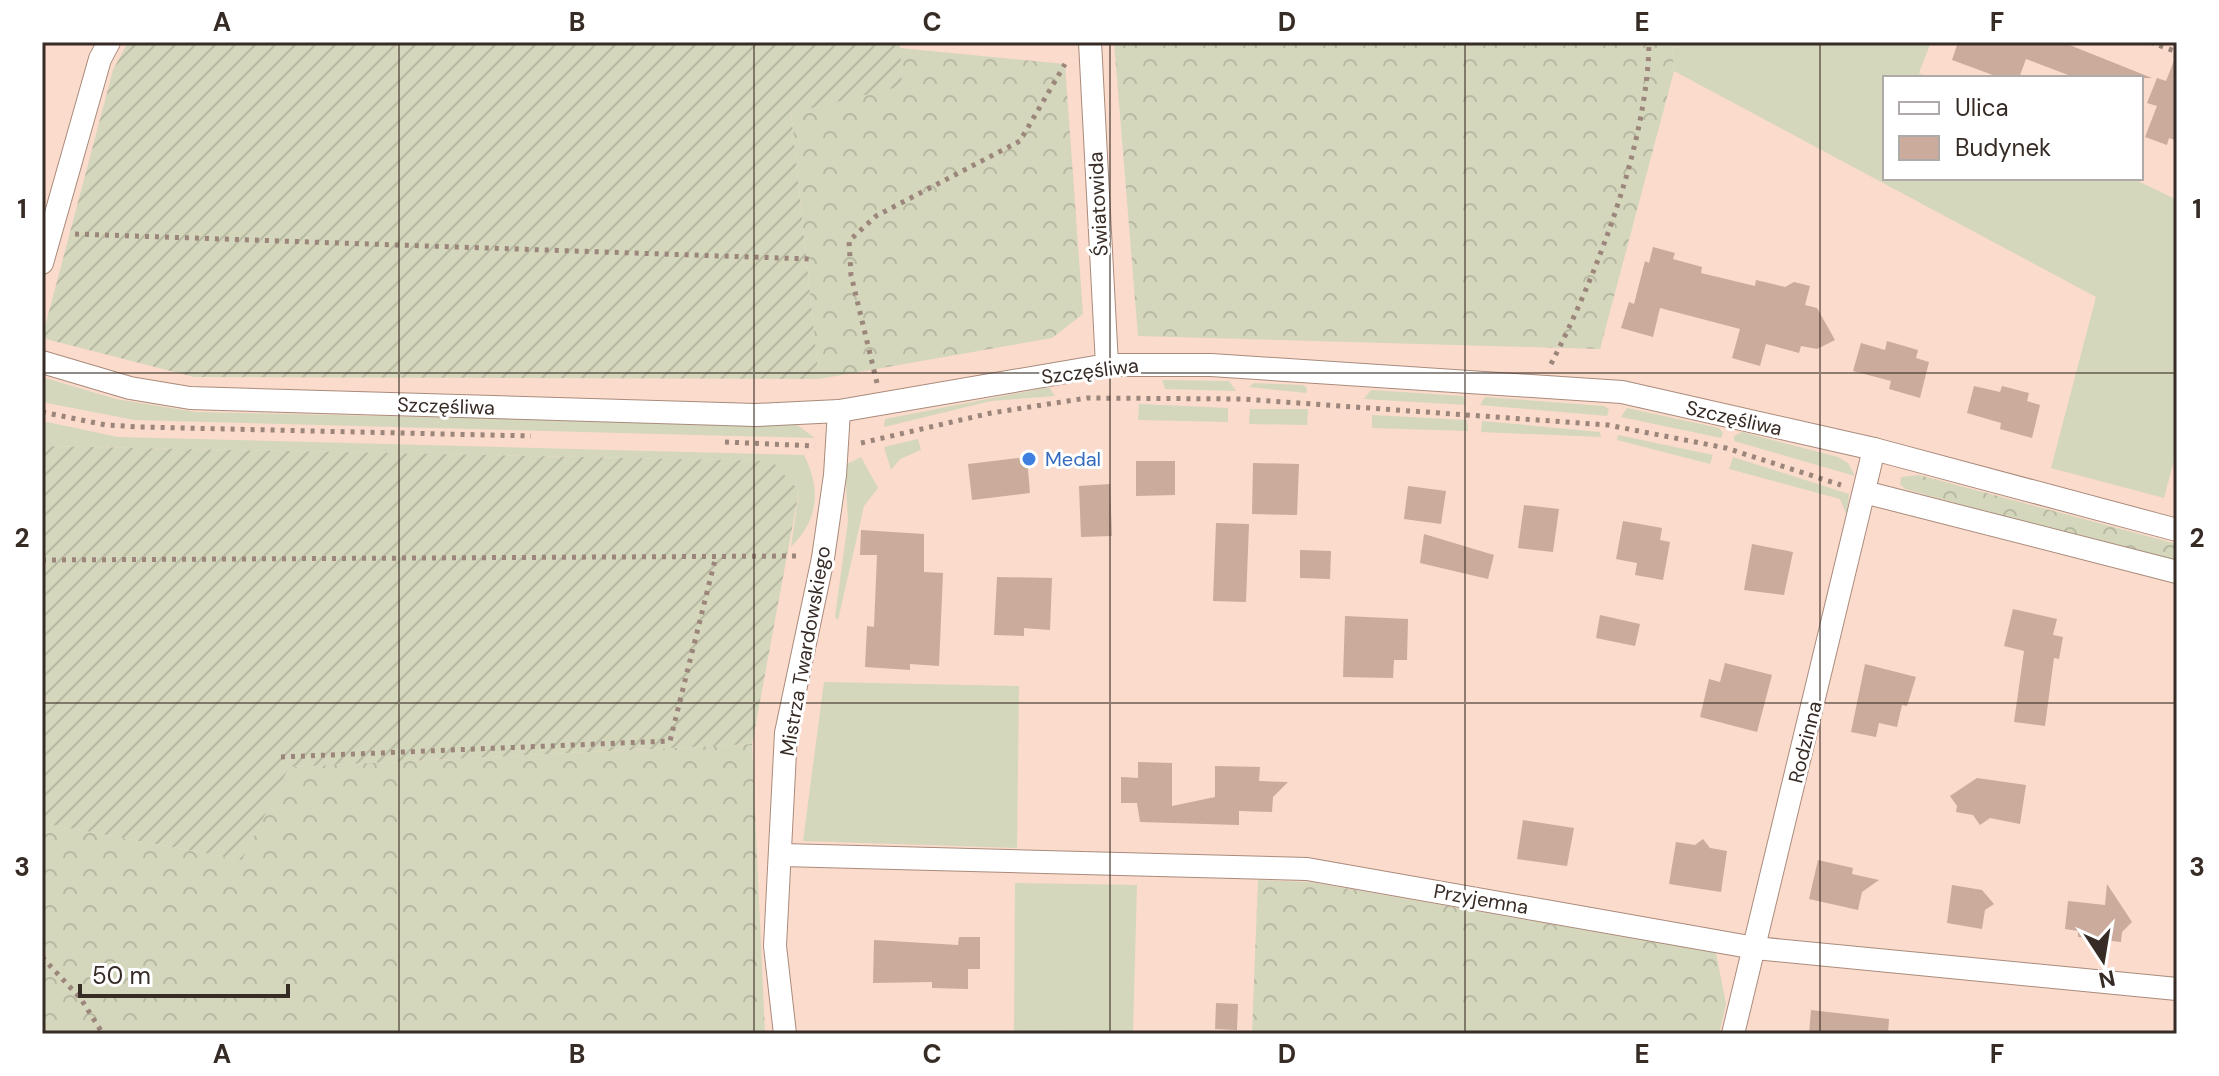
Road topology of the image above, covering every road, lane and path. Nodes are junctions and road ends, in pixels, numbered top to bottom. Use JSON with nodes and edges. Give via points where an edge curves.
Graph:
{"nodes":[{"id":1,"x":109,"y":42,"type":"edge"},
{"id":2,"x":1090,"y":42,"type":"edge"},
{"id":3,"x":1649,"y":42,"type":"edge"},
{"id":4,"x":2150,"y":42,"type":"edge"},
{"id":5,"x":2177,"y":52,"type":"edge"},
{"id":6,"x":1070,"y":54,"type":"dead end"},
{"id":7,"x":51,"y":234,"type":"junction"},
{"id":8,"x":810,"y":259,"type":"dead end"},
{"id":9,"x":42,"y":263,"type":"edge"},
{"id":10,"x":42,"y":362,"type":"edge"},
{"id":11,"x":1107,"y":365,"type":"junction"},
{"id":12,"x":1546,"y":374,"type":"dead end"},
{"id":13,"x":882,"y":404,"type":"junction"},
{"id":14,"x":839,"y":411,"type":"junction"},
{"id":15,"x":42,"y":412,"type":"edge"},
{"id":16,"x":537,"y":436,"type":"dead end"},
{"id":17,"x":711,"y":441,"type":"dead end"},
{"id":18,"x":819,"y":446,"type":"dead end"},
{"id":19,"x":848,"y":446,"type":"dead end"},
{"id":20,"x":1874,"y":449,"type":"junction"},
{"id":21,"x":1864,"y":492,"type":"junction"},
{"id":22,"x":2177,"y":530,"type":"edge"},
{"id":23,"x":716,"y":556,"type":"junction"},
{"id":24,"x":823,"y":558,"type":"junction"},
{"id":25,"x":42,"y":560,"type":"edge"},
{"id":26,"x":2177,"y":572,"type":"edge"},
{"id":27,"x":281,"y":757,"type":"dead end"},
{"id":28,"x":782,"y":855,"type":"junction"},
{"id":29,"x":1755,"y":948,"type":"junction"},
{"id":30,"x":42,"y":957,"type":"edge"},
{"id":31,"x":2177,"y":989,"type":"edge"},
{"id":32,"x":103,"y":1034,"type":"edge"},
{"id":33,"x":785,"y":1034,"type":"edge"},
{"id":34,"x":1733,"y":1034,"type":"edge"}],
"edges":[{"from":1,"to":7,"type":"street"},
{"from":2,"to":11,"type":"street","name":"Światowida"},
{"from":3,"to":12,"type":"path","via":[[1649,88],[1627,169],[1583,295]]},
{"from":4,"to":5,"type":"path"},
{"from":6,"to":13,"type":"path","via":[[1020,141],[876,216],[849,241],[851,275]]},
{"from":7,"to":8,"type":"path"},
{"from":7,"to":9,"type":"street"},
{"from":10,"to":14,"type":"street","name":"Szczęśliwa","via":[[130,388],[190,398],[756,415]]},
{"from":11,"to":13,"type":"street","name":"Szczęśliwa"},
{"from":11,"to":20,"type":"street","name":"Szczęśliwa","via":[[1211,365],[1622,392]]},
{"from":13,"to":14,"type":"street","name":"Szczęśliwa"},
{"from":14,"to":24,"type":"street","name":"Mistrza Twardowskiego"},
{"from":15,"to":16,"type":"path","via":[[140,427]]},
{"from":17,"to":18,"type":"path"},
{"from":19,"to":21,"type":"path","via":[[991,413],[1087,398],[1242,399],[1608,425],[1726,448]]},
{"from":20,"to":21,"type":"street","name":"Rodzinna"},
{"from":20,"to":22,"type":"street","name":"Szczęśliwa"},
{"from":21,"to":26,"type":"street"},
{"from":21,"to":29,"type":"street","name":"Rodzinna"},
{"from":23,"to":24,"type":"path"},
{"from":23,"to":25,"type":"path"},
{"from":23,"to":27,"type":"path","via":[[670,741]]},
{"from":24,"to":28,"type":"street","name":"Mistrza Twardowskiego","via":[[786,733]]},
{"from":28,"to":29,"type":"street","name":"Przyjemna","via":[[1307,869]]},
{"from":28,"to":33,"type":"street","name":"Mistrza Twardowskiego","via":[[775,946]]},
{"from":29,"to":31,"type":"street","name":"Przyjemna"},
{"from":29,"to":34,"type":"street","name":"Rodzinna"},
{"from":30,"to":32,"type":"path","via":[[81,999]]}]}
